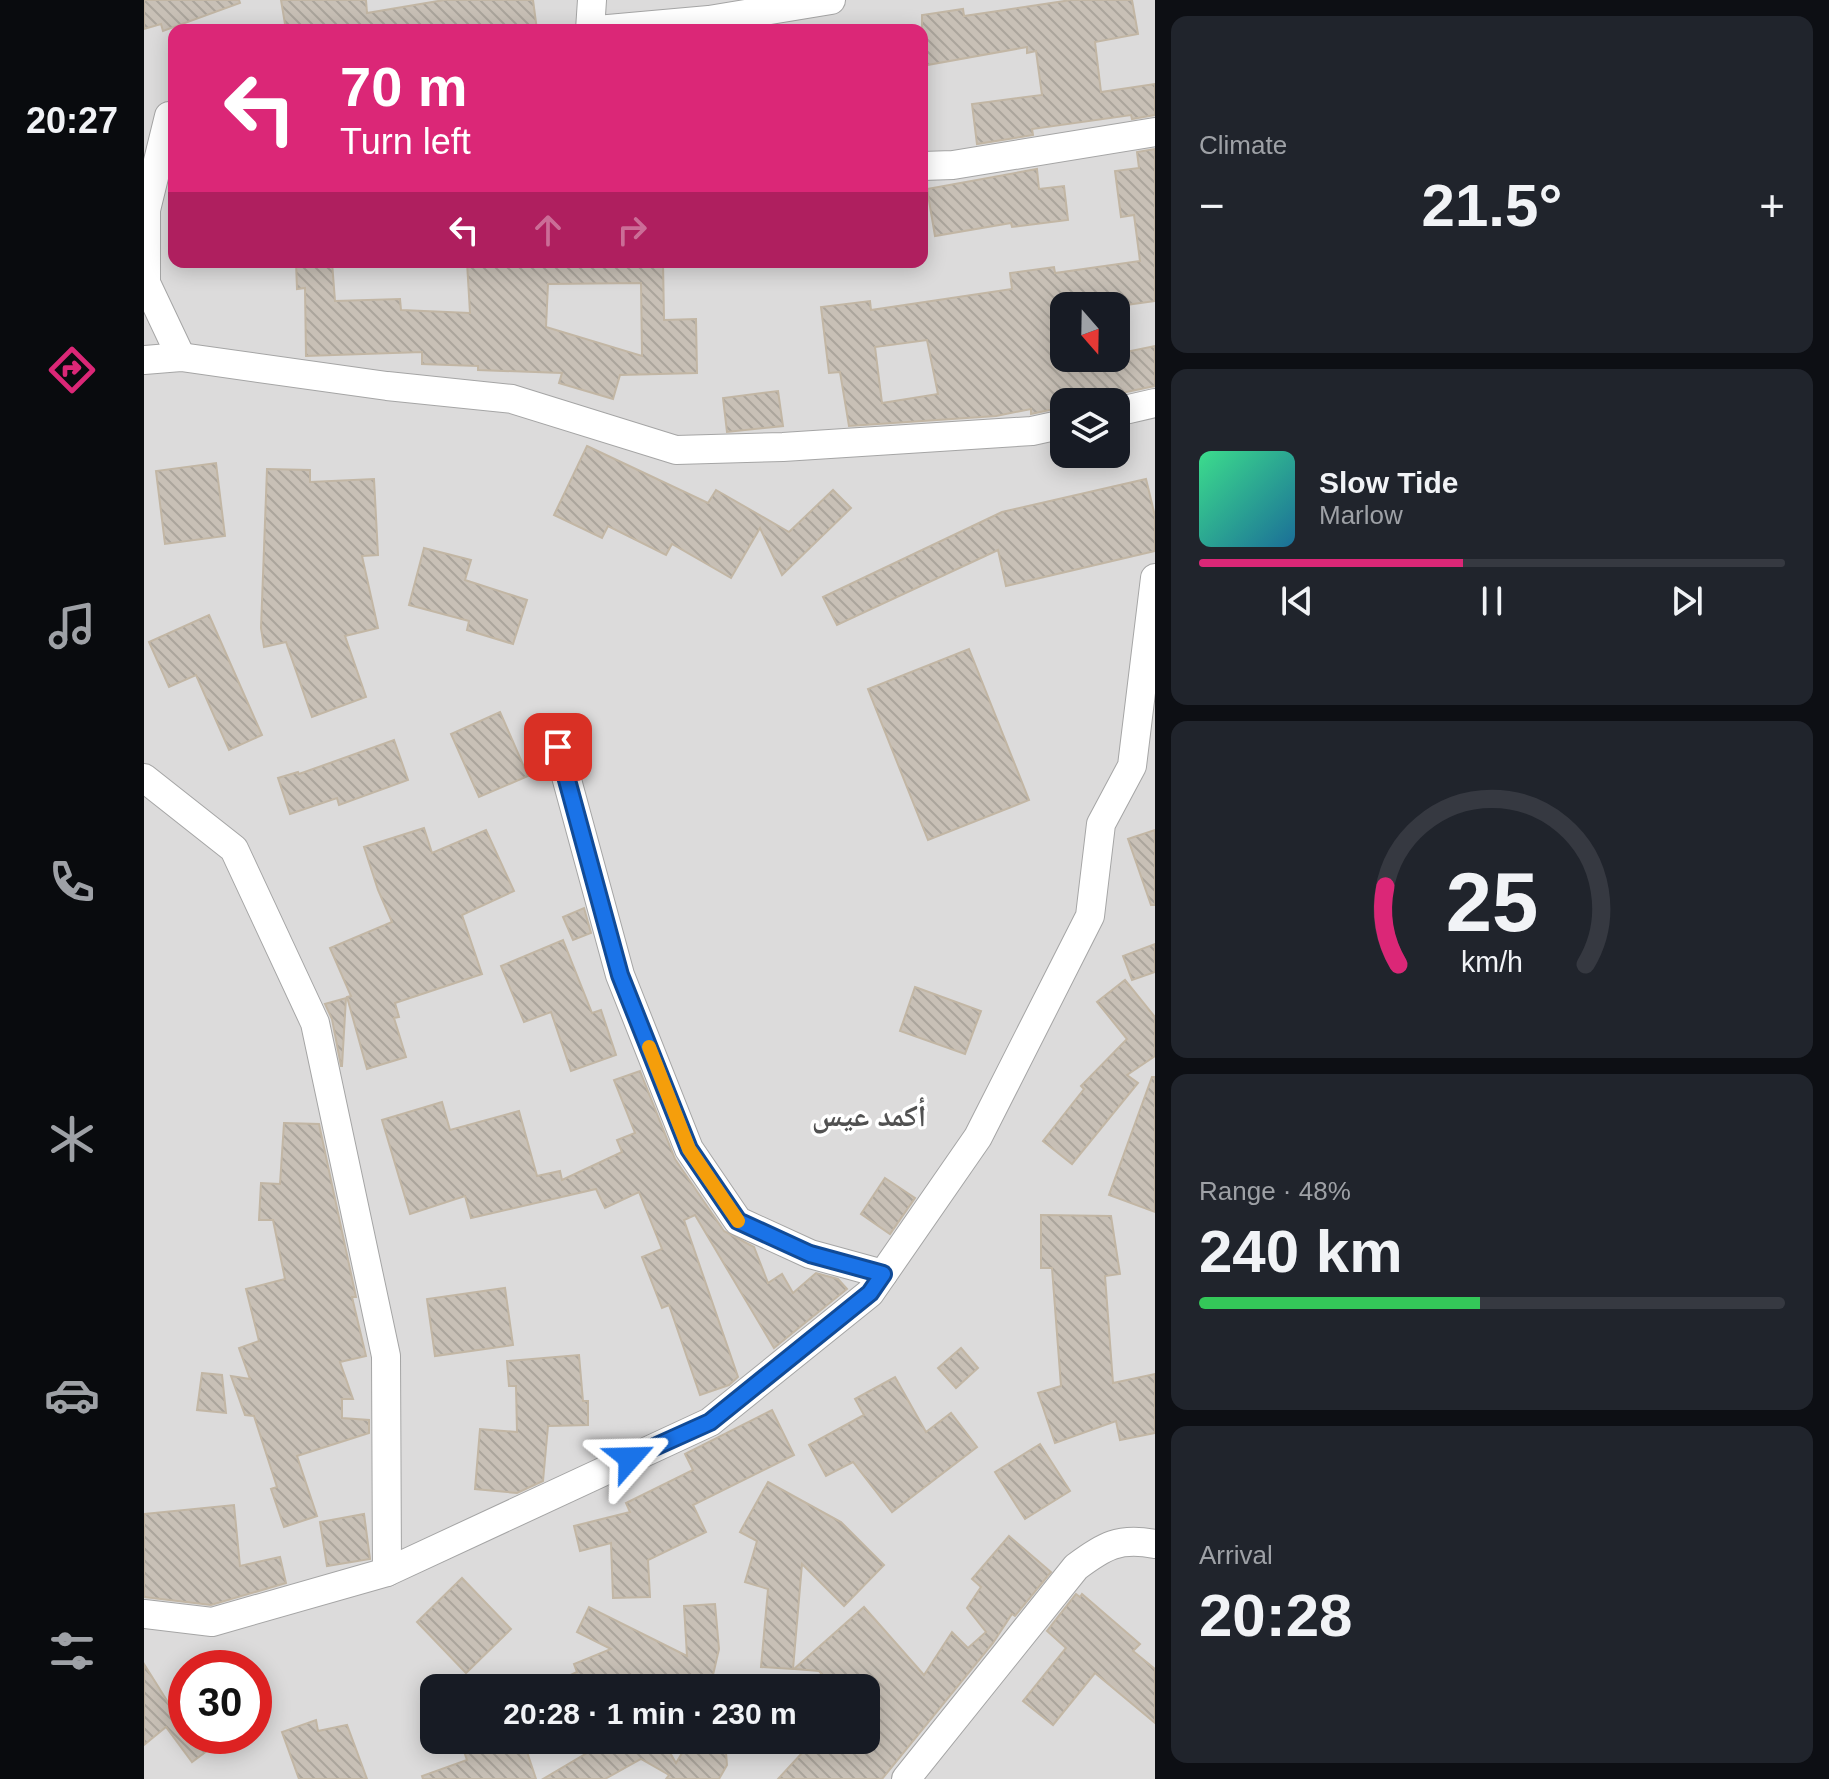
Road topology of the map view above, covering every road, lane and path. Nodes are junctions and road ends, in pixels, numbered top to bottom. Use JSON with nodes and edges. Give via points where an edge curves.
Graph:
{"nodes":[{"id":1,"x":592,"y":0,"type":"edge"},
{"id":2,"x":831,"y":0,"type":"edge"},
{"id":3,"x":590,"y":24,"type":"edge"},
{"id":4,"x":664,"y":24,"type":"edge"},
{"id":5,"x":162,"y":117,"type":"edge"},
{"id":6,"x":1155,"y":132,"type":"edge"},
{"id":7,"x":928,"y":166,"type":"edge"},
{"id":8,"x":181,"y":357,"type":"junction"},
{"id":9,"x":144,"y":360,"type":"edge"},
{"id":10,"x":1155,"y":403,"type":"edge"},
{"id":11,"x":1130,"y":409,"type":"edge"},
{"id":12,"x":1050,"y":427,"type":"edge"},
{"id":13,"x":1155,"y":578,"type":"edge"},
{"id":14,"x":1148,"y":710,"type":"edge"},
{"id":15,"x":558,"y":747,"type":"dead end"},
{"id":16,"x":144,"y":778,"type":"edge"},
{"id":17,"x":883,"y":1274,"type":"junction"},
{"id":18,"x":1155,"y":1544,"type":"edge"},
{"id":19,"x":387,"y":1572,"type":"junction"},
{"id":20,"x":144,"y":1614,"type":"edge"},
{"id":21,"x":906,"y":1779,"type":"edge"}],
"edges":[{"from":1,"to":3,"type":"street"},
{"from":2,"to":4,"type":"street"},
{"from":5,"to":8,"type":"street","via":[[146,210],[146,283]]},
{"from":6,"to":7,"type":"street"},
{"from":8,"to":9,"type":"street"},
{"from":8,"to":12,"type":"street","via":[[512,399],[676,450]]},
{"from":10,"to":11,"type":"street"},
{"from":13,"to":14,"type":"street"},
{"from":14,"to":17,"type":"street","via":[[1132,766],[1101,824],[1090,916],[978,1137]]},
{"from":15,"to":17,"type":"street","via":[[620,975],[689,1149],[738,1221],[810,1254]]},
{"from":16,"to":19,"type":"street","via":[[234,849],[315,1023],[386,1356]]},
{"from":17,"to":19,"type":"street","via":[[870,1293],[710,1422]]},
{"from":18,"to":21,"type":"street","via":[[1136,1540],[1103,1547],[1076,1567]]},
{"from":19,"to":20,"type":"street","via":[[212,1622]]}]}
